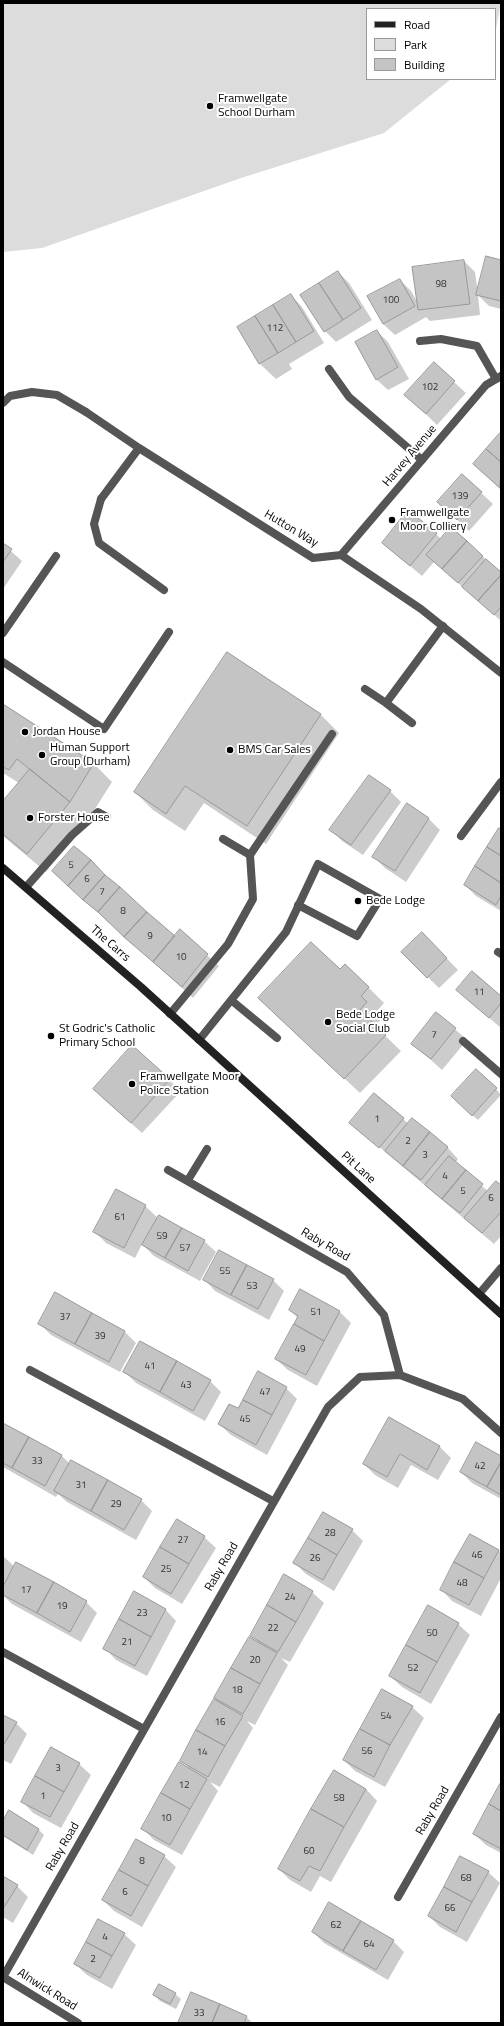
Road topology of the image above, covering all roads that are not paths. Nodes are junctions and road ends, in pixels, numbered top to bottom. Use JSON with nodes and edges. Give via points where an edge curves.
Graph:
{"nodes":[{"id":1,"x":420,"y":341,"type":"dead end"},
{"id":2,"x":329,"y":369,"type":"dead end"},
{"id":3,"x":499,"y":377,"type":"edge"},
{"id":4,"x":3,"y":403,"type":"edge"},
{"id":5,"x":139,"y":448,"type":"junction"},
{"id":6,"x":422,"y":460,"type":"junction"},
{"id":7,"x":341,"y":555,"type":"junction"},
{"id":8,"x":56,"y":556,"type":"dead end"},
{"id":9,"x":164,"y":590,"type":"dead end"},
{"id":10,"x":443,"y":626,"type":"junction"},
{"id":11,"x":169,"y":632,"type":"dead end"},
{"id":12,"x":3,"y":633,"type":"edge"},
{"id":13,"x":3,"y":662,"type":"edge"},
{"id":14,"x":501,"y":673,"type":"edge"},
{"id":15,"x":366,"y":689,"type":"dead end"},
{"id":16,"x":386,"y":703,"type":"junction"},
{"id":17,"x":412,"y":723,"type":"dead end"},
{"id":18,"x":332,"y":734,"type":"dead end"},
{"id":19,"x":501,"y":782,"type":"edge"},
{"id":20,"x":107,"y":817,"type":"dead end"},
{"id":21,"x":461,"y":836,"type":"dead end"},
{"id":22,"x":223,"y":839,"type":"dead end"},
{"id":23,"x":250,"y":855,"type":"junction"},
{"id":24,"x":3,"y":868,"type":"edge"},
{"id":25,"x":27,"y":886,"type":"junction"},
{"id":26,"x":298,"y":906,"type":"junction"},
{"id":27,"x":231,"y":1000,"type":"junction"},
{"id":28,"x":170,"y":1014,"type":"junction"},
{"id":29,"x":277,"y":1038,"type":"dead end"},
{"id":30,"x":199,"y":1040,"type":"junction"},
{"id":31,"x":463,"y":1041,"type":"dead end"},
{"id":32,"x":501,"y":1074,"type":"edge"},
{"id":33,"x":207,"y":1149,"type":"dead end"},
{"id":34,"x":168,"y":1170,"type":"dead end"},
{"id":35,"x":188,"y":1180,"type":"junction"},
{"id":36,"x":501,"y":1268,"type":"edge"},
{"id":37,"x":479,"y":1294,"type":"junction"},
{"id":38,"x":501,"y":1314,"type":"edge"},
{"id":39,"x":30,"y":1370,"type":"dead end"},
{"id":40,"x":400,"y":1375,"type":"junction"},
{"id":41,"x":501,"y":1433,"type":"edge"},
{"id":42,"x":273,"y":1501,"type":"junction"},
{"id":43,"x":3,"y":1652,"type":"edge"},
{"id":44,"x":501,"y":1717,"type":"edge"},
{"id":45,"x":144,"y":1729,"type":"junction"},
{"id":46,"x":398,"y":1897,"type":"dead end"},
{"id":47,"x":3,"y":1977,"type":"edge"},
{"id":48,"x":78,"y":2023,"type":"edge"}],
"edges":[{"from":1,"to":3,"type":"street","via":[[441,339],[476,346]]},
{"from":2,"to":6,"type":"street","via":[[349,397]]},
{"from":3,"to":6,"type":"street","name":"Harvey Avenue","via":[[486,385]]},
{"from":4,"to":5,"type":"street","name":"Hutton Way","via":[[10,396],[32,392],[57,395]]},
{"from":5,"to":7,"type":"street","name":"Hutton Way","via":[[313,558]]},
{"from":5,"to":9,"type":"street","via":[[101,499],[94,524],[99,543]]},
{"from":6,"to":7,"type":"street","name":"Harvey Avenue"},
{"from":7,"to":10,"type":"street"},
{"from":8,"to":12,"type":"street"},
{"from":10,"to":14,"type":"street"},
{"from":10,"to":16,"type":"street"},
{"from":11,"to":13,"type":"street","via":[[104,729]]},
{"from":15,"to":16,"type":"street"},
{"from":16,"to":17,"type":"street"},
{"from":18,"to":23,"type":"street"},
{"from":19,"to":21,"type":"street"},
{"from":20,"to":25,"type":"street","via":[[98,812],[72,835]]},
{"from":22,"to":23,"type":"street"},
{"from":23,"to":28,"type":"street","via":[[252,899],[228,944]]},
{"from":24,"to":25,"type":"street","name":"The Carrs"},
{"from":25,"to":28,"type":"street","name":"The Carrs"},
{"from":26,"to":26,"type":"street","via":[[358,936],[380,899],[318,864]]},
{"from":26,"to":27,"type":"street","via":[[286,932]]},
{"from":27,"to":29,"type":"street"},
{"from":27,"to":30,"type":"street"},
{"from":28,"to":30,"type":"street","name":"The Carrs"},
{"from":30,"to":37,"type":"street","name":"Pit Lane"},
{"from":31,"to":32,"type":"street"},
{"from":33,"to":35,"type":"street"},
{"from":34,"to":35,"type":"street","name":"Raby Road"},
{"from":35,"to":40,"type":"street","name":"Raby Road","via":[[347,1272],[384,1315]]},
{"from":36,"to":37,"type":"street"},
{"from":37,"to":38,"type":"street","name":"Pit Lane"},
{"from":39,"to":42,"type":"street"},
{"from":40,"to":41,"type":"street","name":"Raby Road","via":[[463,1399]]},
{"from":40,"to":42,"type":"street","name":"Raby Road","via":[[360,1377],[328,1407]]},
{"from":42,"to":45,"type":"street","name":"Raby Road"},
{"from":43,"to":45,"type":"street"},
{"from":44,"to":46,"type":"street","name":"Raby Road"},
{"from":45,"to":47,"type":"street","name":"Raby Road"},
{"from":47,"to":48,"type":"street","name":"Alnwick Road"}]}
